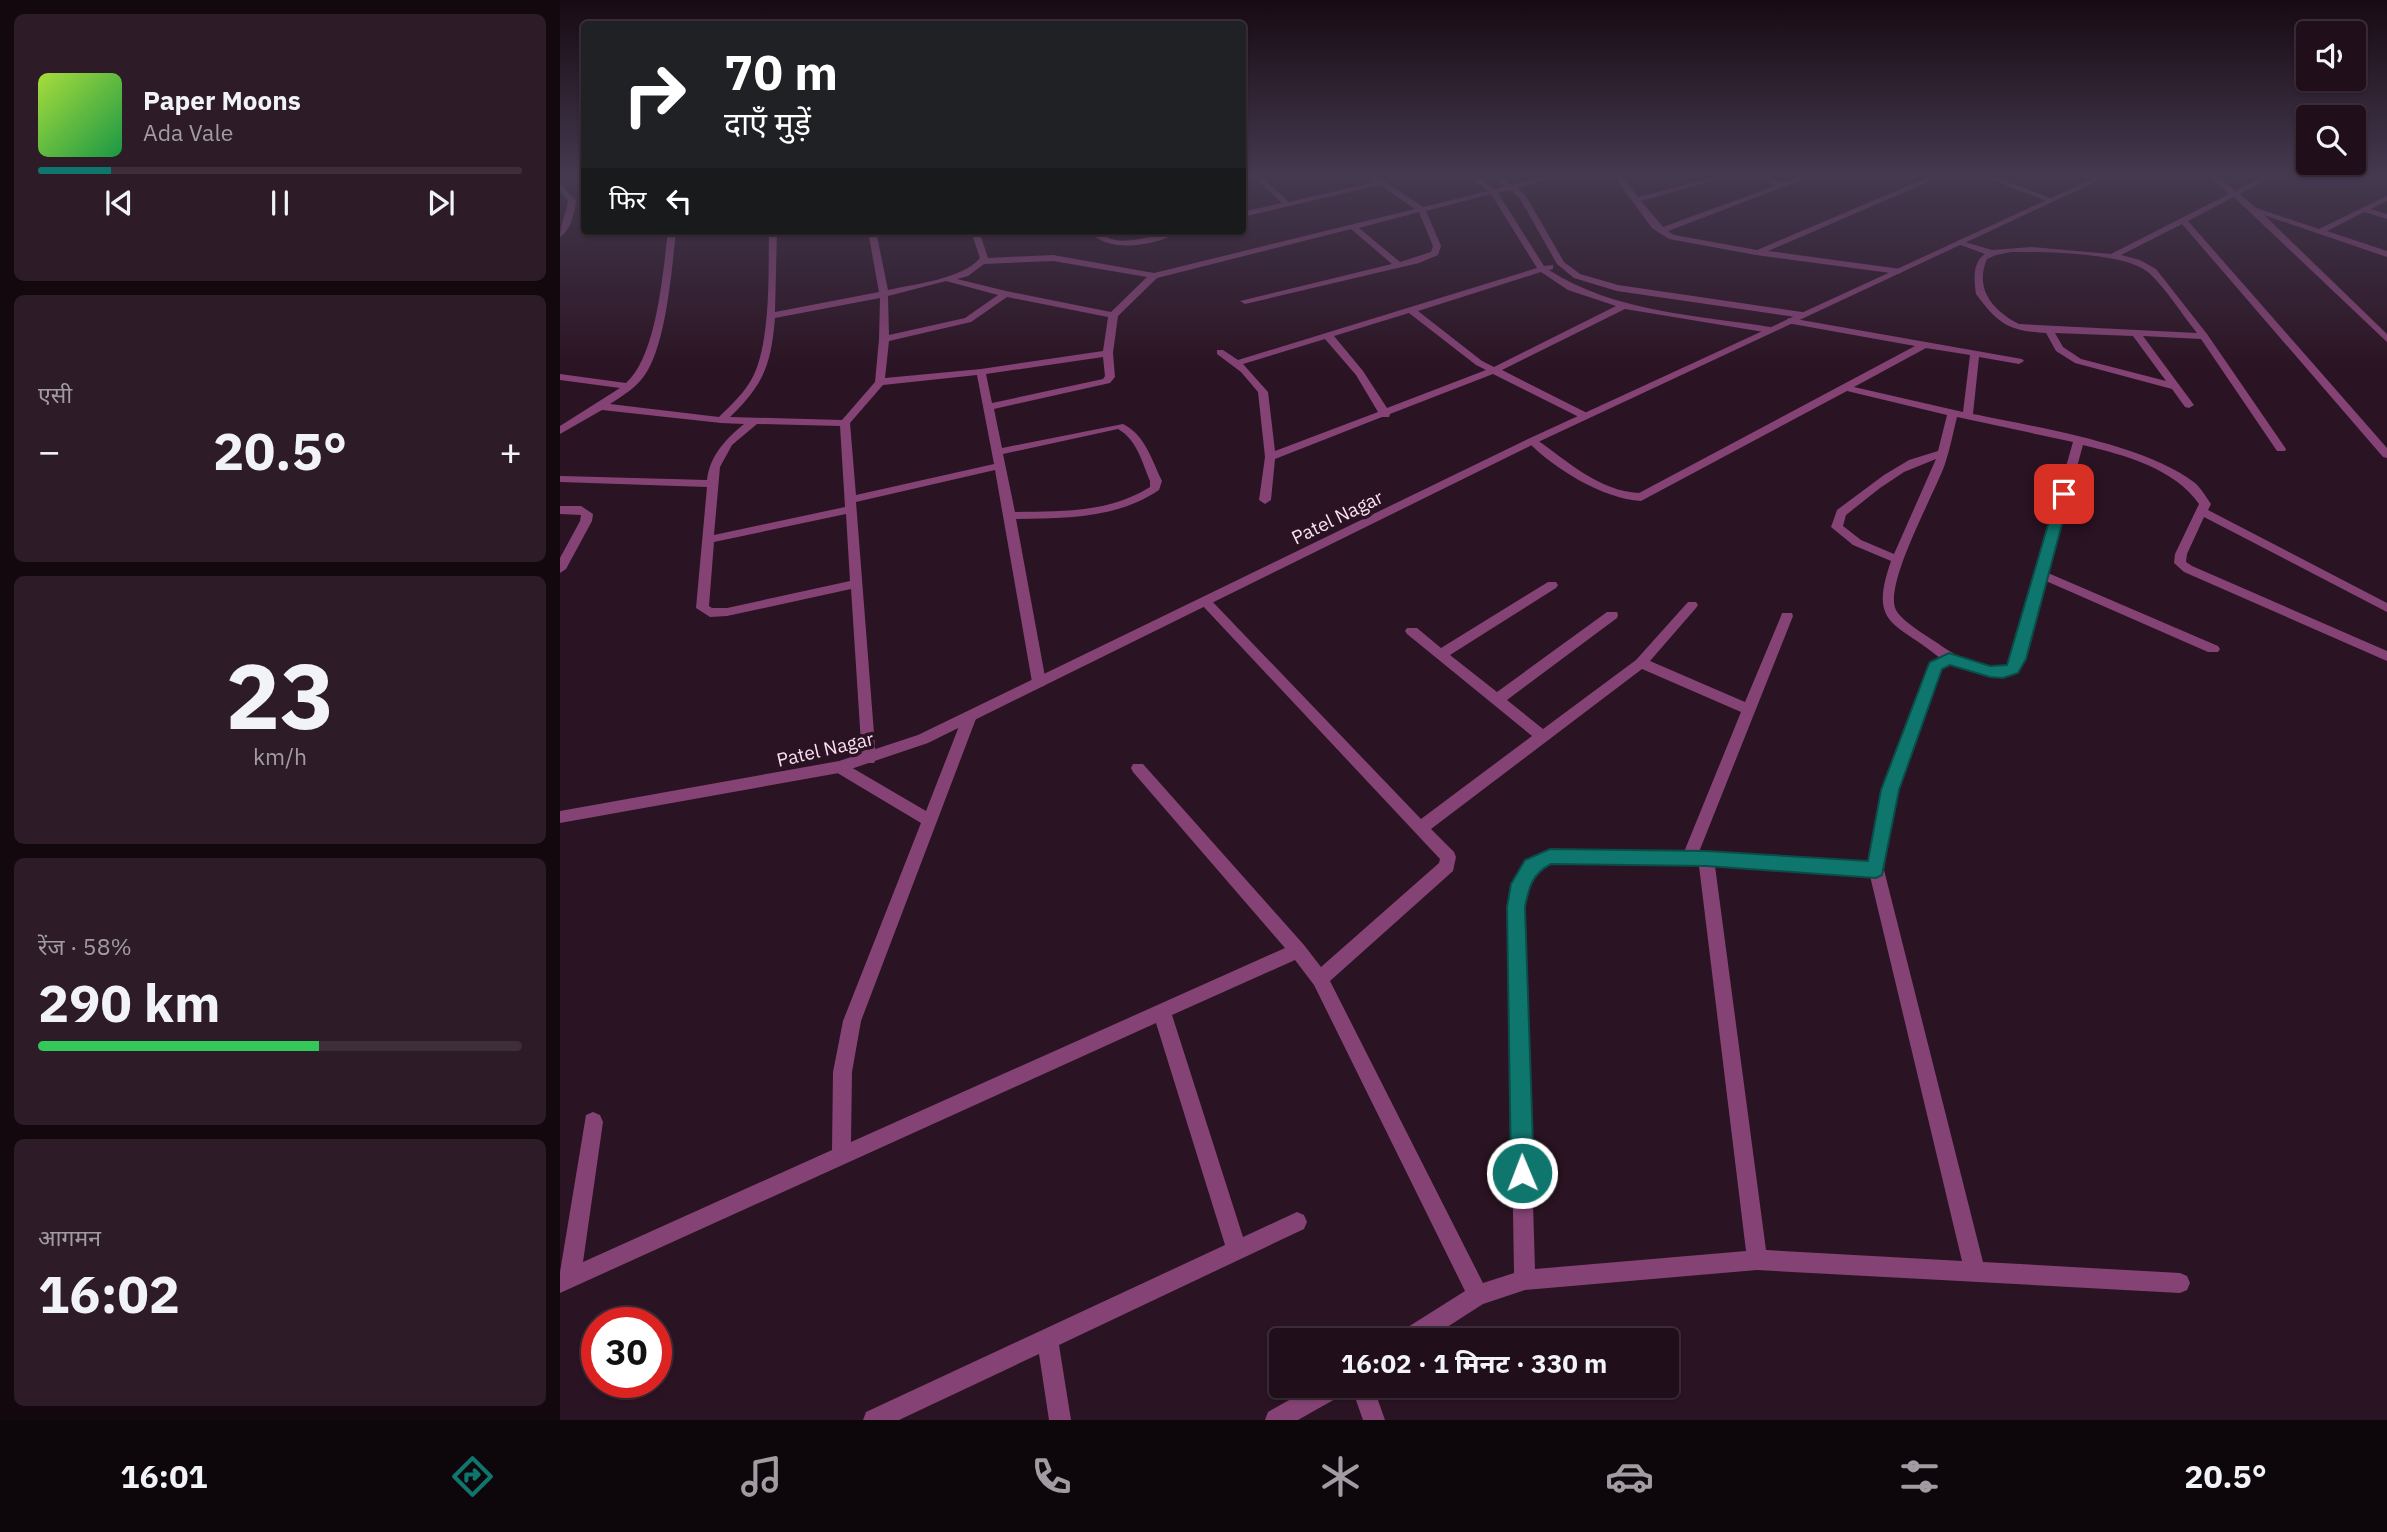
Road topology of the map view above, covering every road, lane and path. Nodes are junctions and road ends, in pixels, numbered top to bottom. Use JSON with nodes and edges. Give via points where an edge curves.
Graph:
{"nodes":[{"id":1,"x":671,"y":241,"type":"edge"},
{"id":2,"x":773,"y":241,"type":"edge"},
{"id":3,"x":874,"y":241,"type":"edge"},
{"id":4,"x":980,"y":241,"type":"edge"},
{"id":5,"x":1106,"y":241,"type":"edge"},
{"id":6,"x":1127,"y":241,"type":"edge"},
{"id":7,"x":1295,"y":241,"type":"edge"},
{"id":8,"x":1370,"y":241,"type":"edge"},
{"id":9,"x":1435,"y":241,"type":"edge"},
{"id":10,"x":1525,"y":241,"type":"edge"},
{"id":11,"x":1548,"y":241,"type":"edge"},
{"id":12,"x":1687,"y":241,"type":"edge"},
{"id":13,"x":1782,"y":241,"type":"edge"},
{"id":14,"x":2141,"y":241,"type":"edge"},
{"id":15,"x":2201,"y":241,"type":"edge"},
{"id":16,"x":2286,"y":241,"type":"edge"},
{"id":17,"x":2350,"y":241,"type":"edge"},
{"id":18,"x":1961,"y":242,"type":"joint"},
{"id":19,"x":1756,"y":252,"type":"junction"},
{"id":20,"x":1992,"y":253,"type":"junction"},
{"id":21,"x":2387,"y":254,"type":"edge"},
{"id":22,"x":2110,"y":257,"type":"junction"},
{"id":23,"x":983,"y":261,"type":"junction"},
{"id":24,"x":1561,"y":264,"type":"junction"},
{"id":25,"x":1398,"y":265,"type":"junction"},
{"id":26,"x":1542,"y":269,"type":"junction"},
{"id":27,"x":1898,"y":271,"type":"junction"},
{"id":28,"x":1154,"y":276,"type":"junction"},
{"id":29,"x":948,"y":279,"type":"junction"},
{"id":30,"x":884,"y":294,"type":"junction"},
{"id":31,"x":1005,"y":294,"type":"junction"},
{"id":32,"x":1245,"y":301,"type":"dead end"},
{"id":33,"x":1624,"y":306,"type":"junction"},
{"id":34,"x":1409,"y":309,"type":"junction"},
{"id":35,"x":1113,"y":315,"type":"junction"},
{"id":36,"x":1802,"y":315,"type":"junction"},
{"id":37,"x":771,"y":316,"type":"junction"},
{"id":38,"x":1789,"y":321,"type":"junction"},
{"id":39,"x":2374,"y":326,"type":"junction"},
{"id":40,"x":2387,"y":327,"type":"edge"},
{"id":41,"x":1770,"y":330,"type":"junction"},
{"id":42,"x":2049,"y":330,"type":"junction"},
{"id":43,"x":2136,"y":334,"type":"junction"},
{"id":44,"x":1328,"y":335,"type":"junction"},
{"id":45,"x":2204,"y":336,"type":"junction"},
{"id":46,"x":884,"y":339,"type":"junction"},
{"id":47,"x":2387,"y":339,"type":"edge"},
{"id":48,"x":1924,"y":345,"type":"junction"},
{"id":49,"x":1220,"y":352,"type":"dead end"},
{"id":50,"x":1108,"y":353,"type":"junction"},
{"id":51,"x":1975,"y":353,"type":"junction"},
{"id":52,"x":2019,"y":361,"type":"dead end"},
{"id":53,"x":1237,"y":363,"type":"junction"},
{"id":54,"x":1495,"y":370,"type":"junction"},
{"id":55,"x":981,"y":372,"type":"junction"},
{"id":56,"x":560,"y":377,"type":"edge"},
{"id":57,"x":880,"y":382,"type":"junction"},
{"id":58,"x":628,"y":386,"type":"junction"},
{"id":59,"x":2176,"y":387,"type":"junction"},
{"id":60,"x":1848,"y":388,"type":"junction"},
{"id":61,"x":2189,"y":405,"type":"dead end"},
{"id":62,"x":598,"y":406,"type":"junction"},
{"id":63,"x":988,"y":407,"type":"junction"},
{"id":64,"x":1953,"y":414,"type":"junction"},
{"id":65,"x":1385,"y":415,"type":"junction"},
{"id":66,"x":1585,"y":416,"type":"junction"},
{"id":67,"x":1968,"y":417,"type":"junction"},
{"id":68,"x":721,"y":420,"type":"junction"},
{"id":69,"x":754,"y":421,"type":"junction"},
{"id":70,"x":845,"y":423,"type":"junction"},
{"id":71,"x":560,"y":431,"type":"edge"},
{"id":72,"x":1532,"y":440,"type":"junction"},
{"id":73,"x":2079,"y":440,"type":"junction"},
{"id":74,"x":2281,"y":449,"type":"dead end"},
{"id":75,"x":997,"y":452,"type":"junction"},
{"id":76,"x":1941,"y":454,"type":"junction"},
{"id":77,"x":2387,"y":455,"type":"edge"},
{"id":78,"x":1270,"y":457,"type":"junction"},
{"id":79,"x":1000,"y":466,"type":"junction"},
{"id":80,"x":562,"y":478,"type":"dead end"},
{"id":81,"x":712,"y":484,"type":"junction"},
{"id":82,"x":1265,"y":500,"type":"dead end"},
{"id":83,"x":851,"y":505,"type":"junction"},
{"id":84,"x":560,"y":510,"type":"edge"},
{"id":85,"x":2203,"y":512,"type":"junction"},
{"id":86,"x":1010,"y":516,"type":"junction"},
{"id":87,"x":708,"y":540,"type":"junction"},
{"id":88,"x":1898,"y":559,"type":"junction"},
{"id":89,"x":560,"y":569,"type":"edge"},
{"id":90,"x":2042,"y":575,"type":"junction"},
{"id":91,"x":856,"y":584,"type":"junction"},
{"id":92,"x":1552,"y":585,"type":"dead end"},
{"id":93,"x":1205,"y":601,"type":"junction"},
{"id":94,"x":1692,"y":605,"type":"dead end"},
{"id":95,"x":2387,"y":608,"type":"edge"},
{"id":96,"x":1612,"y":615,"type":"dead end"},
{"id":97,"x":1787,"y":616,"type":"dead end"},
{"id":98,"x":1412,"y":631,"type":"dead end"},
{"id":99,"x":2213,"y":649,"type":"dead end"},
{"id":100,"x":1441,"y":654,"type":"junction"},
{"id":101,"x":2387,"y":656,"type":"edge"},
{"id":102,"x":1949,"y":659,"type":"junction"},
{"id":103,"x":1641,"y":663,"type":"junction"},
{"id":104,"x":1039,"y":682,"type":"junction"},
{"id":105,"x":1497,"y":700,"type":"junction"},
{"id":106,"x":1749,"y":710,"type":"junction"},
{"id":107,"x":970,"y":716,"type":"junction"},
{"id":108,"x":1542,"y":736,"type":"junction"},
{"id":109,"x":869,"y":759,"type":"junction"},
{"id":110,"x":839,"y":767,"type":"junction"},
{"id":111,"x":1138,"y":768,"type":"dead end"},
{"id":112,"x":560,"y":817,"type":"edge"},
{"id":113,"x":930,"y":821,"type":"junction"},
{"id":114,"x":1420,"y":828,"type":"junction"},
{"id":115,"x":1697,"y":859,"type":"junction"},
{"id":116,"x":1876,"y":870,"type":"junction"},
{"id":117,"x":1298,"y":950,"type":"junction"},
{"id":118,"x":1320,"y":979,"type":"junction"},
{"id":119,"x":1162,"y":1012,"type":"junction"},
{"id":120,"x":593,"y":1122,"type":"dead end"},
{"id":121,"x":842,"y":1157,"type":"junction"},
{"id":122,"x":1297,"y":1222,"type":"dead end"},
{"id":123,"x":1237,"y":1250,"type":"junction"},
{"id":124,"x":1757,"y":1261,"type":"junction"},
{"id":125,"x":1975,"y":1270,"type":"junction"},
{"id":126,"x":565,"y":1280,"type":"edge"},
{"id":127,"x":1525,"y":1280,"type":"junction"},
{"id":128,"x":2180,"y":1283,"type":"dead end"},
{"id":129,"x":1478,"y":1295,"type":"junction"},
{"id":130,"x":1427,"y":1328,"type":"edge"},
{"id":131,"x":1048,"y":1338,"type":"junction"},
{"id":132,"x":1315,"y":1398,"type":"edge"},
{"id":133,"x":1366,"y":1398,"type":"edge"},
{"id":134,"x":874,"y":1420,"type":"edge"},
{"id":135,"x":1060,"y":1420,"type":"edge"},
{"id":136,"x":1276,"y":1420,"type":"edge"},
{"id":137,"x":1374,"y":1420,"type":"edge"}],
"edges":[{"from":1,"to":58,"type":"street","via":[[649,361]]},
{"from":2,"to":37,"type":"street"},
{"from":3,"to":30,"type":"street"},
{"from":4,"to":23,"type":"street"},
{"from":5,"to":6,"type":"street"},
{"from":7,"to":28,"type":"street"},
{"from":8,"to":25,"type":"street"},
{"from":9,"to":25,"type":"street","via":[[1435,253]]},
{"from":10,"to":26,"type":"street"},
{"from":11,"to":24,"type":"street"},
{"from":12,"to":19,"type":"street"},
{"from":13,"to":19,"type":"street"},
{"from":14,"to":22,"type":"street"},
{"from":15,"to":77,"type":"street"},
{"from":16,"to":39,"type":"street"},
{"from":17,"to":21,"type":"street"},
{"from":18,"to":20,"type":"street"},
{"from":18,"to":27,"type":"street","name":"Patel Nagar"},
{"from":19,"to":27,"type":"street"},
{"from":20,"to":22,"type":"street","via":[[2032,248]]},
{"from":20,"to":42,"type":"street","via":[[1981,262],[1980,294],[2012,326]]},
{"from":22,"to":45,"type":"street","via":[[2137,262],[2153,271]]},
{"from":23,"to":28,"type":"street","via":[[1053,258]]},
{"from":23,"to":29,"type":"street","via":[[972,271]]},
{"from":24,"to":26,"type":"street"},
{"from":24,"to":36,"type":"street","via":[[1577,276],[1617,288]]},
{"from":25,"to":32,"type":"street"},
{"from":26,"to":33,"type":"street","via":[[1571,288]]},
{"from":26,"to":34,"type":"street"},
{"from":27,"to":36,"type":"street","name":"Patel Nagar"},
{"from":28,"to":35,"type":"street"},
{"from":29,"to":30,"type":"street"},
{"from":29,"to":31,"type":"street"},
{"from":30,"to":37,"type":"street"},
{"from":30,"to":46,"type":"street"},
{"from":31,"to":35,"type":"street"},
{"from":31,"to":46,"type":"street","via":[[968,320]]},
{"from":33,"to":41,"type":"street"},
{"from":33,"to":54,"type":"street"},
{"from":34,"to":44,"type":"street"},
{"from":34,"to":54,"type":"street","via":[[1479,363]]},
{"from":35,"to":50,"type":"street"},
{"from":36,"to":38,"type":"street","name":"Patel Nagar"},
{"from":37,"to":68,"type":"street","via":[[756,382]]},
{"from":38,"to":41,"type":"street","name":"Patel Nagar"},
{"from":38,"to":48,"type":"street"},
{"from":39,"to":40,"type":"street"},
{"from":39,"to":47,"type":"street"},
{"from":41,"to":66,"type":"street","name":"Patel Nagar"},
{"from":42,"to":43,"type":"street"},
{"from":42,"to":59,"type":"street","via":[[2059,349],[2078,361]]},
{"from":43,"to":45,"type":"street"},
{"from":43,"to":59,"type":"street"},
{"from":44,"to":53,"type":"street"},
{"from":44,"to":65,"type":"street","via":[[1372,387]]},
{"from":45,"to":74,"type":"street"},
{"from":46,"to":57,"type":"street"},
{"from":48,"to":51,"type":"street"},
{"from":48,"to":60,"type":"street"},
{"from":49,"to":53,"type":"street"},
{"from":50,"to":55,"type":"street"},
{"from":50,"to":63,"type":"street","via":[[1110,377],[1106,381]]},
{"from":51,"to":52,"type":"street"},
{"from":51,"to":67,"type":"street"},
{"from":53,"to":78,"type":"street","via":[[1263,392]]},
{"from":54,"to":65,"type":"street"},
{"from":54,"to":66,"type":"street"},
{"from":55,"to":57,"type":"street"},
{"from":55,"to":63,"type":"street"},
{"from":56,"to":58,"type":"street"},
{"from":57,"to":70,"type":"street"},
{"from":58,"to":62,"type":"street"},
{"from":59,"to":61,"type":"street"},
{"from":60,"to":64,"type":"street"},
{"from":60,"to":72,"type":"street","via":[[1641,497],[1611,494]]},
{"from":62,"to":68,"type":"street"},
{"from":62,"to":71,"type":"street"},
{"from":63,"to":75,"type":"street"},
{"from":64,"to":67,"type":"street"},
{"from":64,"to":76,"type":"street"},
{"from":65,"to":78,"type":"street"},
{"from":66,"to":72,"type":"street","name":"Patel Nagar"},
{"from":67,"to":73,"type":"street"},
{"from":68,"to":69,"type":"street"},
{"from":69,"to":70,"type":"street"},
{"from":69,"to":81,"type":"street","via":[[718,456]]},
{"from":70,"to":83,"type":"street"},
{"from":72,"to":93,"type":"street","name":"Patel Nagar"},
{"from":73,"to":85,"type":"street","via":[[2162,468],[2190,484],[2203,495]]},
{"from":73,"to":90,"type":"street"},
{"from":75,"to":79,"type":"street"},
{"from":75,"to":86,"type":"street","via":[[1119,426],[1136,438],[1156,481],[1145,497],[1124,505]]},
{"from":76,"to":88,"type":"street"},
{"from":76,"to":88,"type":"street","via":[[1892,474],[1837,519],[1843,534]]},
{"from":78,"to":82,"type":"street"},
{"from":79,"to":83,"type":"street"},
{"from":79,"to":86,"type":"street"},
{"from":80,"to":81,"type":"street"},
{"from":81,"to":87,"type":"street"},
{"from":83,"to":87,"type":"street"},
{"from":83,"to":91,"type":"street"},
{"from":84,"to":89,"type":"street","via":[[587,514]]},
{"from":85,"to":95,"type":"street"},
{"from":85,"to":101,"type":"street","via":[[2180,563]]},
{"from":86,"to":104,"type":"street"},
{"from":87,"to":91,"type":"street","via":[[702,608],[710,613]]},
{"from":88,"to":102,"type":"street","via":[[1889,582],[1888,610]]},
{"from":90,"to":99,"type":"street"},
{"from":90,"to":102,"type":"street","via":[[2013,669],[1990,671]]},
{"from":91,"to":109,"type":"street"},
{"from":92,"to":100,"type":"street"},
{"from":93,"to":104,"type":"street","name":"Patel Nagar"},
{"from":93,"to":114,"type":"street"},
{"from":94,"to":103,"type":"street"},
{"from":96,"to":105,"type":"street"},
{"from":97,"to":106,"type":"street"},
{"from":98,"to":100,"type":"street"},
{"from":100,"to":105,"type":"street"},
{"from":102,"to":116,"type":"street","via":[[1936,666],[1890,790]]},
{"from":103,"to":106,"type":"street"},
{"from":103,"to":108,"type":"street"},
{"from":104,"to":107,"type":"street","name":"Patel Nagar"},
{"from":105,"to":108,"type":"street"},
{"from":106,"to":115,"type":"street"},
{"from":107,"to":109,"type":"street","name":"Patel Nagar"},
{"from":107,"to":113,"type":"street"},
{"from":108,"to":114,"type":"street"},
{"from":109,"to":110,"type":"street","name":"Patel Nagar"},
{"from":110,"to":112,"type":"street","name":"Patel Nagar"},
{"from":110,"to":113,"type":"street"},
{"from":111,"to":117,"type":"street"},
{"from":113,"to":121,"type":"street","via":[[842,1053]]},
{"from":114,"to":118,"type":"street","via":[[1443,849],[1447,866]]},
{"from":115,"to":116,"type":"street"},
{"from":115,"to":124,"type":"street"},
{"from":115,"to":127,"type":"street","via":[[1550,857],[1531,865],[1520,884],[1516,907]]},
{"from":116,"to":125,"type":"street"},
{"from":117,"to":118,"type":"street"},
{"from":117,"to":119,"type":"street"},
{"from":118,"to":129,"type":"street"},
{"from":119,"to":121,"type":"street"},
{"from":119,"to":123,"type":"street"},
{"from":120,"to":126,"type":"street"},
{"from":121,"to":126,"type":"street"},
{"from":122,"to":123,"type":"street"},
{"from":123,"to":131,"type":"street"},
{"from":124,"to":125,"type":"street"},
{"from":124,"to":127,"type":"street"},
{"from":125,"to":128,"type":"street"},
{"from":127,"to":129,"type":"street"},
{"from":129,"to":130,"type":"street"},
{"from":131,"to":134,"type":"street"},
{"from":131,"to":135,"type":"street"},
{"from":132,"to":136,"type":"street"},
{"from":133,"to":137,"type":"street"}]}
